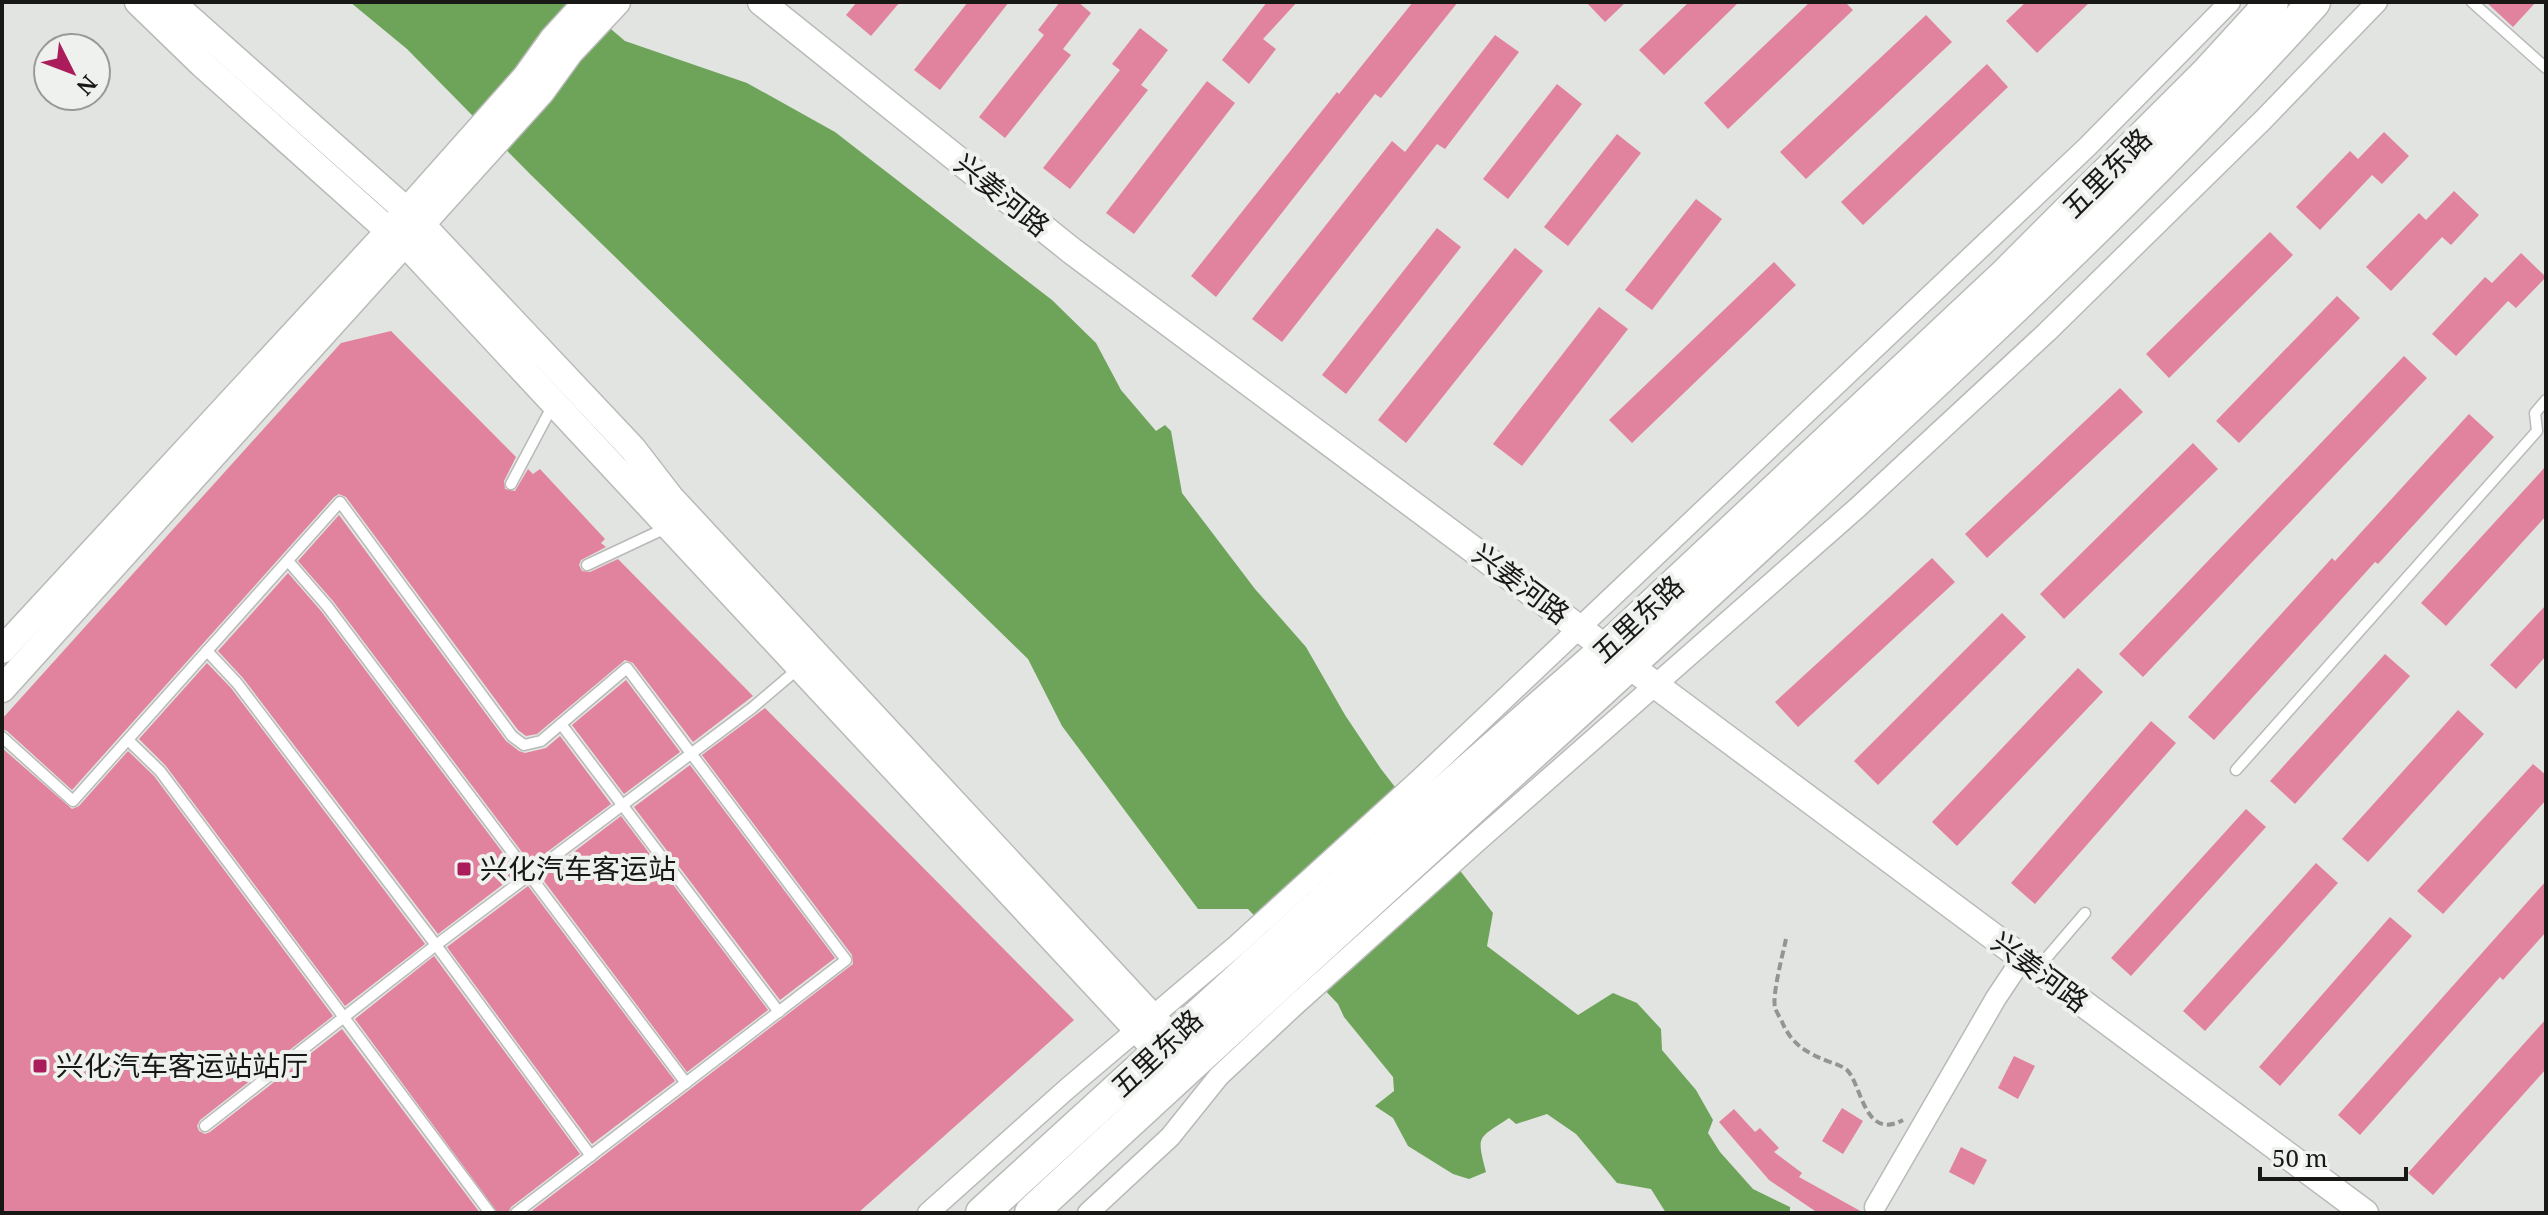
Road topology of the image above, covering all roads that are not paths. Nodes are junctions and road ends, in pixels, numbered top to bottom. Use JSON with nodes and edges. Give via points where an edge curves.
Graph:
{"nodes":[{"id":1,"x":138,"y":2,"type":"edge"},
{"id":2,"x":171,"y":2,"type":"edge"},
{"id":3,"x":587,"y":2,"type":"edge"},
{"id":4,"x":761,"y":2,"type":"edge"},
{"id":5,"x":2230,"y":2,"type":"edge"},
{"id":6,"x":2272,"y":2,"type":"edge"},
{"id":7,"x":2314,"y":2,"type":"edge"},
{"id":8,"x":2377,"y":2,"type":"edge"},
{"id":9,"x":2472,"y":2,"type":"edge"},
{"id":10,"x":615,"y":4,"type":"edge"},
{"id":11,"x":2546,"y":68,"type":"edge"},
{"id":12,"x":486,"y":138,"type":"junction"},
{"id":13,"x":406,"y":227,"type":"junction"},
{"id":14,"x":2546,"y":400,"type":"edge"},
{"id":15,"x":554,"y":403,"type":"junction"},
{"id":16,"x":2541,"y":431,"type":"edge"},
{"id":17,"x":511,"y":484,"type":"dead end"},
{"id":18,"x":668,"y":527,"type":"junction"},
{"id":19,"x":288,"y":561,"type":"junction"},
{"id":20,"x":587,"y":565,"type":"dead end"},
{"id":21,"x":1580,"y":628,"type":"junction"},
{"id":22,"x":2,"y":650,"type":"edge"},
{"id":23,"x":207,"y":651,"type":"junction"},
{"id":24,"x":1619,"y":656,"type":"junction"},
{"id":25,"x":807,"y":661,"type":"junction"},
{"id":26,"x":1656,"y":684,"type":"junction"},
{"id":27,"x":2,"y":689,"type":"edge"},
{"id":28,"x":561,"y":724,"type":"junction"},
{"id":29,"x":2,"y":737,"type":"edge"},
{"id":30,"x":128,"y":740,"type":"junction"},
{"id":31,"x":691,"y":753,"type":"junction"},
{"id":32,"x":2236,"y":770,"type":"dead end"},
{"id":33,"x":622,"y":805,"type":"junction"},
{"id":34,"x":1449,"y":808,"type":"junction"},
{"id":35,"x":530,"y":875,"type":"junction"},
{"id":36,"x":2085,"y":913,"type":"dead end"},
{"id":37,"x":436,"y":945,"type":"junction"},
{"id":38,"x":2029,"y":964,"type":"junction"},
{"id":39,"x":1265,"y":975,"type":"junction"},
{"id":40,"x":779,"y":1012,"type":"junction"},
{"id":41,"x":344,"y":1017,"type":"junction"},
{"id":42,"x":1155,"y":1035,"type":"junction"},
{"id":43,"x":686,"y":1083,"type":"junction"},
{"id":44,"x":205,"y":1126,"type":"dead end"},
{"id":45,"x":591,"y":1156,"type":"junction"},
{"id":46,"x":1875,"y":1207,"type":"dead end"},
{"id":47,"x":490,"y":1213,"type":"edge"},
{"id":48,"x":516,"y":1213,"type":"edge"},
{"id":49,"x":928,"y":1213,"type":"edge"},
{"id":50,"x":982,"y":1213,"type":"edge"},
{"id":51,"x":1031,"y":1213,"type":"edge"},
{"id":52,"x":1088,"y":1213,"type":"edge"},
{"id":53,"x":2365,"y":1213,"type":"edge"}],
"edges":[{"from":1,"to":13,"type":"street","via":[[202,64]]},
{"from":2,"to":13,"type":"street"},
{"from":3,"to":12,"type":"street","via":[[553,39]]},
{"from":4,"to":21,"type":"street","name":"兴姜河路","via":[[1072,251]]},
{"from":5,"to":21,"type":"street","via":[[2087,147]]},
{"from":6,"to":24,"type":"main road","name":"五里东路","via":[[2208,72]]},
{"from":7,"to":24,"type":"main road","name":"五里东路","via":[[2232,93],[2025,300]]},
{"from":8,"to":26,"type":"street","via":[[2047,332]]},
{"from":9,"to":11,"type":"lane"},
{"from":10,"to":12,"type":"street","via":[[541,92]]},
{"from":12,"to":13,"type":"street"},
{"from":13,"to":15,"type":"street"},
{"from":13,"to":22,"type":"street"},
{"from":13,"to":25,"type":"street","via":[[633,449]]},
{"from":13,"to":27,"type":"street"},
{"from":14,"to":16,"type":"lane","via":[[2535,413]]},
{"from":15,"to":17,"type":"lane"},
{"from":15,"to":18,"type":"street"},
{"from":16,"to":32,"type":"lane"},
{"from":18,"to":20,"type":"lane"},
{"from":18,"to":25,"type":"street"},
{"from":19,"to":23,"type":"lane"},
{"from":19,"to":28,"type":"lane","via":[[340,502],[512,736],[524,745],[541,741]]},
{"from":19,"to":35,"type":"lane"},
{"from":21,"to":24,"type":"street","name":"兴姜河路"},
{"from":21,"to":34,"type":"street"},
{"from":23,"to":30,"type":"lane"},
{"from":23,"to":37,"type":"lane","via":[[237,683]]},
{"from":24,"to":26,"type":"street","name":"兴姜河路"},
{"from":24,"to":34,"type":"main road","name":"五里东路"},
{"from":25,"to":31,"type":"lane"},
{"from":25,"to":42,"type":"street"},
{"from":26,"to":34,"type":"street"},
{"from":26,"to":38,"type":"street","name":"兴姜河路"},
{"from":28,"to":31,"type":"lane","via":[[627,668]]},
{"from":28,"to":33,"type":"lane"},
{"from":29,"to":30,"type":"lane","via":[[73,801]]},
{"from":30,"to":41,"type":"lane","via":[[160,771]]},
{"from":31,"to":33,"type":"lane"},
{"from":31,"to":40,"type":"lane","via":[[846,960]]},
{"from":33,"to":35,"type":"lane"},
{"from":33,"to":40,"type":"lane"},
{"from":34,"to":39,"type":"main road","name":"五里东路"},
{"from":34,"to":39,"type":"street"},
{"from":35,"to":37,"type":"lane"},
{"from":35,"to":43,"type":"lane"},
{"from":36,"to":38,"type":"lane"},
{"from":37,"to":41,"type":"lane"},
{"from":37,"to":45,"type":"lane"},
{"from":38,"to":46,"type":"street","via":[[1996,998]]},
{"from":38,"to":53,"type":"street","name":"兴姜河路"},
{"from":39,"to":42,"type":"main road","name":"五里东路"},
{"from":39,"to":51,"type":"main road","name":"五里东路"},
{"from":39,"to":52,"type":"street","via":[[1219,1076],[1170,1137]]},
{"from":40,"to":43,"type":"lane"},
{"from":41,"to":44,"type":"lane"},
{"from":41,"to":47,"type":"lane"},
{"from":42,"to":49,"type":"street"},
{"from":42,"to":50,"type":"main road","name":"五里东路"},
{"from":43,"to":45,"type":"lane"},
{"from":45,"to":48,"type":"lane"}]}
